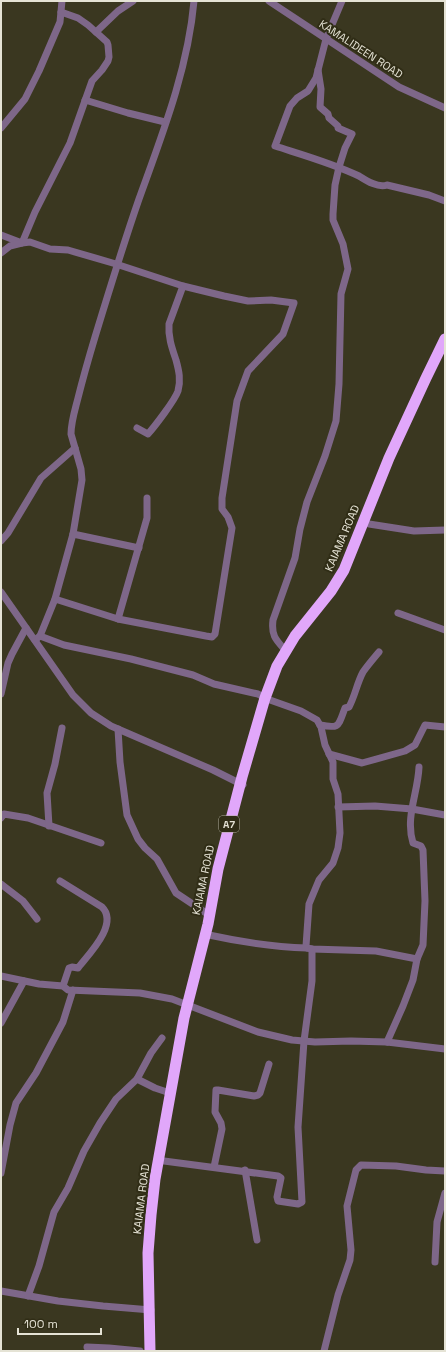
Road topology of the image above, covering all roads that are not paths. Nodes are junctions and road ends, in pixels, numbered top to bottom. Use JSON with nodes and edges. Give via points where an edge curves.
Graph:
{"nodes":[{"id":1,"x":62,"y":1,"type":"edge"},
{"id":2,"x":133,"y":1,"type":"edge"},
{"id":3,"x":194,"y":1,"type":"edge"},
{"id":4,"x":269,"y":1,"type":"edge"},
{"id":5,"x":342,"y":1,"type":"edge"},
{"id":6,"x":61,"y":12,"type":"junction"},
{"id":7,"x":96,"y":32,"type":"junction"},
{"id":8,"x":326,"y":39,"type":"junction"},
{"id":9,"x":318,"y":70,"type":"junction"},
{"id":10,"x":85,"y":100,"type":"junction"},
{"id":11,"x":445,"y":108,"type":"edge"},
{"id":12,"x":166,"y":122,"type":"junction"},
{"id":13,"x":1,"y":128,"type":"edge"},
{"id":14,"x":339,"y":167,"type":"junction"},
{"id":15,"x":445,"y":201,"type":"edge"},
{"id":16,"x":1,"y":235,"type":"edge"},
{"id":17,"x":22,"y":242,"type":"junction"},
{"id":18,"x":1,"y":253,"type":"edge"},
{"id":19,"x":116,"y":264,"type":"junction"},
{"id":20,"x":183,"y":286,"type":"junction"},
{"id":21,"x":445,"y":340,"type":"edge"},
{"id":22,"x":445,"y":349,"type":"edge"},
{"id":23,"x":137,"y":428,"type":"dead end"},
{"id":24,"x":75,"y":448,"type":"junction"},
{"id":25,"x":147,"y":498,"type":"dead end"},
{"id":26,"x":369,"y":524,"type":"junction"},
{"id":27,"x":445,"y":530,"type":"edge"},
{"id":28,"x":73,"y":534,"type":"junction"},
{"id":29,"x":1,"y":541,"type":"edge"},
{"id":30,"x":139,"y":548,"type":"junction"},
{"id":31,"x":1,"y":592,"type":"edge"},
{"id":32,"x":55,"y":599,"type":"junction"},
{"id":33,"x":398,"y":613,"type":"dead end"},
{"id":34,"x":118,"y":619,"type":"junction"},
{"id":35,"x":26,"y":628,"type":"junction"},
{"id":36,"x":445,"y":630,"type":"edge"},
{"id":37,"x":37,"y":638,"type":"junction"},
{"id":38,"x":286,"y":651,"type":"junction"},
{"id":39,"x":379,"y":652,"type":"dead end"},
{"id":40,"x":1,"y":694,"type":"edge"},
{"id":41,"x":268,"y":699,"type":"junction"},
{"id":42,"x":320,"y":725,"type":"junction"},
{"id":43,"x":445,"y":727,"type":"edge"},
{"id":44,"x":62,"y":728,"type":"dead end"},
{"id":45,"x":118,"y":729,"type":"junction"},
{"id":46,"x":329,"y":754,"type":"junction"},
{"id":47,"x":420,"y":767,"type":"dead end"},
{"id":48,"x":243,"y":781,"type":"junction"},
{"id":49,"x":338,"y":807,"type":"junction"},
{"id":50,"x":412,"y":809,"type":"junction"},
{"id":51,"x":445,"y":815,"type":"edge"},
{"id":52,"x":1,"y":818,"type":"edge"},
{"id":53,"x":49,"y":826,"type":"junction"},
{"id":54,"x":101,"y":843,"type":"dead end"},
{"id":55,"x":60,"y":881,"type":"dead end"},
{"id":56,"x":1,"y":884,"type":"edge"},
{"id":57,"x":210,"y":915,"type":"junction"},
{"id":58,"x":37,"y":919,"type":"dead end"},
{"id":59,"x":209,"y":935,"type":"junction"},
{"id":60,"x":310,"y":949,"type":"junction"},
{"id":61,"x":417,"y":959,"type":"junction"},
{"id":62,"x":1,"y":976,"type":"edge"},
{"id":63,"x":24,"y":981,"type":"junction"},
{"id":64,"x":63,"y":986,"type":"junction"},
{"id":65,"x":73,"y":990,"type":"junction"},
{"id":66,"x":189,"y":1005,"type":"junction"},
{"id":67,"x":1,"y":1023,"type":"edge"},
{"id":68,"x":162,"y":1038,"type":"dead end"},
{"id":69,"x":304,"y":1041,"type":"junction"},
{"id":70,"x":387,"y":1042,"type":"junction"},
{"id":71,"x":445,"y":1049,"type":"edge"},
{"id":72,"x":269,"y":1064,"type":"dead end"},
{"id":73,"x":137,"y":1079,"type":"junction"},
{"id":74,"x":170,"y":1092,"type":"junction"},
{"id":75,"x":164,"y":1161,"type":"junction"},
{"id":76,"x":214,"y":1167,"type":"junction"},
{"id":77,"x":245,"y":1170,"type":"junction"},
{"id":78,"x":445,"y":1170,"type":"edge"},
{"id":79,"x":1,"y":1172,"type":"edge"},
{"id":80,"x":445,"y":1194,"type":"edge"},
{"id":81,"x":257,"y":1240,"type":"dead end"},
{"id":82,"x":435,"y":1262,"type":"dead end"},
{"id":83,"x":1,"y":1291,"type":"edge"},
{"id":84,"x":28,"y":1296,"type":"junction"},
{"id":85,"x":152,"y":1310,"type":"junction"},
{"id":86,"x":87,"y":1347,"type":"dead end"},
{"id":87,"x":140,"y":1351,"type":"edge"},
{"id":88,"x":150,"y":1351,"type":"edge"},
{"id":89,"x":155,"y":1351,"type":"edge"},
{"id":90,"x":324,"y":1351,"type":"edge"}],
"edges":[{"from":1,"to":6,"type":"street"},
{"from":2,"to":7,"type":"street"},
{"from":3,"to":12,"type":"street","via":[[186,53]]},
{"from":4,"to":8,"type":"street","name":"KAMALIDEEN ROAD"},
{"from":5,"to":8,"type":"street"},
{"from":6,"to":7,"type":"street","via":[[78,18]]},
{"from":6,"to":13,"type":"street","via":[[56,34],[25,99]]},
{"from":7,"to":10,"type":"street","via":[[107,42],[109,57],[92,81]]},
{"from":8,"to":9,"type":"street"},
{"from":8,"to":11,"type":"street","name":"KAMALIDEEN ROAD","via":[[399,86]]},
{"from":9,"to":14,"type":"street","via":[[320,107],[338,128],[352,134]]},
{"from":9,"to":14,"type":"street","via":[[308,91],[290,106],[275,146]]},
{"from":10,"to":12,"type":"street"},
{"from":10,"to":17,"type":"street","via":[[70,143]]},
{"from":12,"to":19,"type":"street"},
{"from":14,"to":15,"type":"street","via":[[382,186],[429,195]]},
{"from":14,"to":38,"type":"street","via":[[332,214],[343,244],[348,269],[341,294],[336,422],[307,502],[295,558],[273,620],[274,638]]},
{"from":16,"to":17,"type":"street"},
{"from":17,"to":18,"type":"street","via":[[10,246]]},
{"from":17,"to":19,"type":"street","via":[[50,249],[68,250]]},
{"from":19,"to":20,"type":"street"},
{"from":19,"to":24,"type":"street","via":[[74,416],[71,434]]},
{"from":20,"to":23,"type":"street","via":[[168,331],[179,373],[178,392],[148,434]]},
{"from":20,"to":34,"type":"street","via":[[248,301],[294,303],[283,334],[248,371],[237,401],[222,498],[222,509],[232,528],[215,634],[206,636]]},
{"from":21,"to":38,"type":"highway","name":"KAIAMA ROAD","number":"A7","via":[[389,458],[344,570]]},
{"from":22,"to":26,"type":"highway","name":"KAIAMA ROAD","number":"A7","via":[[400,443]]},
{"from":24,"to":28,"type":"street","via":[[82,480]]},
{"from":24,"to":29,"type":"street","via":[[41,478]]},
{"from":25,"to":30,"type":"street","via":[[147,518]]},
{"from":26,"to":27,"type":"street","via":[[414,531]]},
{"from":26,"to":41,"type":"highway","name":"KAIAMA ROAD","number":"A7","via":[[347,574],[285,661]]},
{"from":28,"to":30,"type":"street"},
{"from":28,"to":32,"type":"street"},
{"from":30,"to":34,"type":"street"},
{"from":31,"to":35,"type":"street"},
{"from":32,"to":34,"type":"street"},
{"from":32,"to":37,"type":"street"},
{"from":33,"to":36,"type":"street"},
{"from":35,"to":37,"type":"street"},
{"from":35,"to":40,"type":"street","via":[[12,654]]},
{"from":37,"to":41,"type":"street","via":[[193,675],[214,684],[258,694]]},
{"from":37,"to":45,"type":"street","via":[[73,695],[91,713]]},
{"from":38,"to":41,"type":"highway","name":"KAIAMA ROAD","number":"A7","via":[[277,666]]},
{"from":39,"to":42,"type":"street","via":[[363,672],[354,697],[349,707],[345,708],[339,724],[335,727]]},
{"from":41,"to":42,"type":"street","via":[[312,716]]},
{"from":41,"to":48,"type":"highway","name":"KAIAMA ROAD","number":"A7"},
{"from":42,"to":46,"type":"street"},
{"from":43,"to":46,"type":"street","via":[[425,725],[415,745],[405,751],[366,762]]},
{"from":44,"to":53,"type":"street","via":[[47,793]]},
{"from":45,"to":48,"type":"street"},
{"from":45,"to":57,"type":"street","via":[[127,815],[138,839],[157,858],[176,893]]},
{"from":46,"to":49,"type":"street","via":[[333,762]]},
{"from":47,"to":50,"type":"street"},
{"from":48,"to":57,"type":"highway","name":"KAIAMA ROAD","number":"A7","via":[[218,869]]},
{"from":48,"to":59,"type":"highway","name":"KAIAMA ROAD","number":"A7"},
{"from":49,"to":50,"type":"street"},
{"from":49,"to":60,"type":"street","via":[[338,848],[333,863],[319,880],[309,904],[305,940],[306,946]]},
{"from":50,"to":51,"type":"street"},
{"from":50,"to":61,"type":"street","via":[[410,827],[413,841],[423,850],[425,901],[425,924]]},
{"from":52,"to":53,"type":"street","via":[[4,814],[28,818]]},
{"from":53,"to":54,"type":"street"},
{"from":55,"to":64,"type":"street","via":[[102,906],[107,921],[100,941],[78,968],[69,968]]},
{"from":56,"to":58,"type":"street","via":[[23,901]]},
{"from":57,"to":66,"type":"highway","name":"KAIAMA ROAD","number":"A7"},
{"from":59,"to":60,"type":"street"},
{"from":59,"to":66,"type":"highway","name":"KAIAMA ROAD","number":"A7"},
{"from":60,"to":61,"type":"street","via":[[376,951]]},
{"from":60,"to":69,"type":"street","via":[[312,981]]},
{"from":61,"to":70,"type":"street","via":[[413,980]]},
{"from":62,"to":63,"type":"street"},
{"from":63,"to":64,"type":"street"},
{"from":63,"to":67,"type":"street"},
{"from":64,"to":65,"type":"street"},
{"from":65,"to":66,"type":"street","via":[[140,993]]},
{"from":65,"to":79,"type":"street","via":[[63,1022],[36,1073],[16,1103]]},
{"from":66,"to":69,"type":"street","via":[[258,1032]]},
{"from":66,"to":74,"type":"highway","name":"KAIAMA ROAD","number":"A7"},
{"from":66,"to":75,"type":"highway","name":"KAIAMA ROAD","number":"A7"},
{"from":68,"to":73,"type":"street"},
{"from":69,"to":70,"type":"street"},
{"from":69,"to":77,"type":"street","via":[[298,1126],[302,1202],[278,1202],[281,1178]]},
{"from":70,"to":71,"type":"street"},
{"from":72,"to":76,"type":"street","via":[[258,1095],[216,1090],[215,1112],[222,1128]]},
{"from":73,"to":74,"type":"street"},
{"from":73,"to":84,"type":"street","via":[[116,1099],[84,1151],[54,1212]]},
{"from":74,"to":85,"type":"highway","name":"KAIAMA ROAD","number":"A7","via":[[151,1209],[148,1253]]},
{"from":75,"to":76,"type":"street"},
{"from":75,"to":85,"type":"highway","name":"KAIAMA ROAD","number":"A7","via":[[154,1239]]},
{"from":76,"to":77,"type":"street"},
{"from":77,"to":81,"type":"street"},
{"from":78,"to":90,"type":"street","via":[[361,1165],[356,1170],[347,1206],[350,1260]]},
{"from":80,"to":82,"type":"street","via":[[437,1222]]},
{"from":83,"to":84,"type":"street"},
{"from":84,"to":85,"type":"street"},
{"from":85,"to":88,"type":"highway","name":"KAIAMA ROAD","number":"A7"},
{"from":85,"to":89,"type":"highway","name":"KAIAMA ROAD","number":"A7"},
{"from":86,"to":87,"type":"street"}]}
